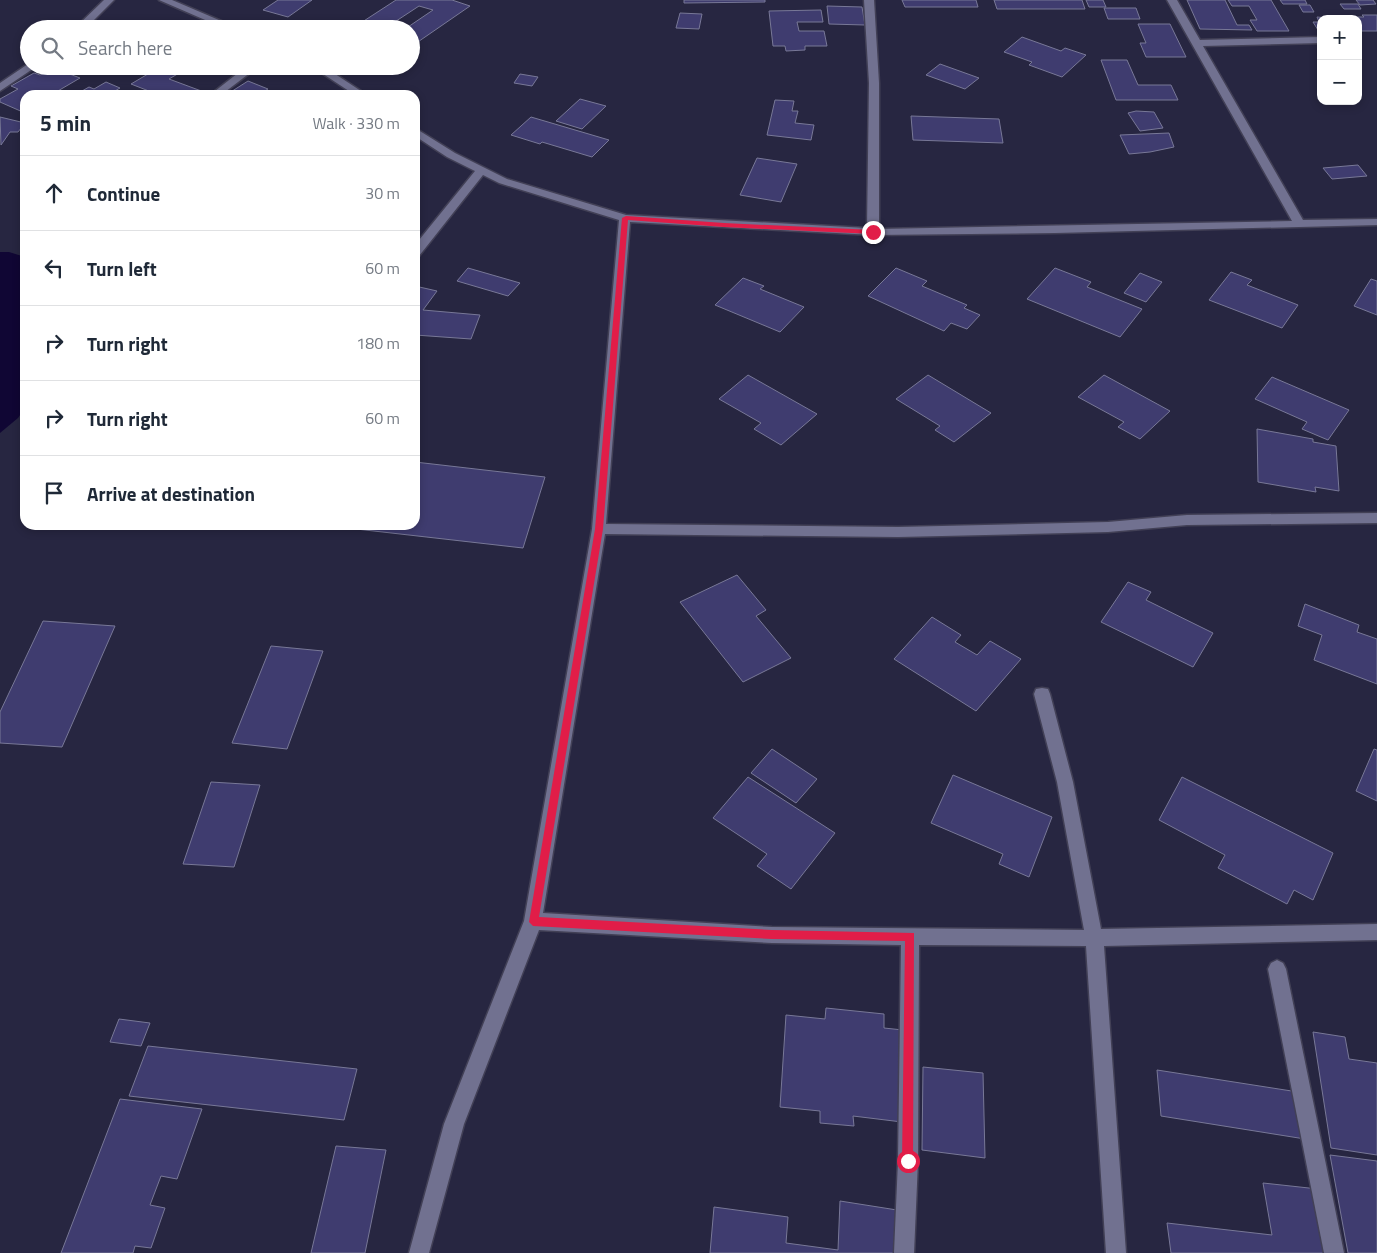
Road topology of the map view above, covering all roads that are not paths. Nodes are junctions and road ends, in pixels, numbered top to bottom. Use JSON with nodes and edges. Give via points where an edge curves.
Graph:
{"nodes":[{"id":1,"x":110,"y":0,"type":"edge"},
{"id":2,"x":164,"y":0,"type":"edge"},
{"id":3,"x":869,"y":0,"type":"edge"},
{"id":4,"x":1172,"y":0,"type":"edge"},
{"id":5,"x":89,"y":20,"type":"edge"},
{"id":6,"x":213,"y":20,"type":"edge"},
{"id":7,"x":1317,"y":40,"type":"edge"},
{"id":8,"x":1196,"y":43,"type":"junction"},
{"id":9,"x":20,"y":74,"type":"edge"},
{"id":10,"x":242,"y":75,"type":"edge"},
{"id":11,"x":330,"y":75,"type":"edge"},
{"id":12,"x":0,"y":88,"type":"edge"},
{"id":13,"x":222,"y":90,"type":"edge"},
{"id":14,"x":354,"y":90,"type":"edge"},
{"id":15,"x":420,"y":134,"type":"edge"},
{"id":16,"x":481,"y":170,"type":"junction"},
{"id":17,"x":626,"y":218,"type":"junction"},
{"id":18,"x":1377,"y":222,"type":"edge"},
{"id":19,"x":1299,"y":223,"type":"junction"},
{"id":20,"x":873,"y":232,"type":"junction"},
{"id":21,"x":420,"y":246,"type":"edge"},
{"id":22,"x":1377,"y":518,"type":"edge"},
{"id":23,"x":599,"y":529,"type":"junction"},
{"id":24,"x":1042,"y":694,"type":"dead end"},
{"id":25,"x":533,"y":922,"type":"junction"},
{"id":26,"x":1377,"y":932,"type":"edge"},
{"id":27,"x":910,"y":936,"type":"junction"},
{"id":28,"x":1094,"y":938,"type":"junction"},
{"id":29,"x":1277,"y":969,"type":"dead end"},
{"id":30,"x":419,"y":1253,"type":"edge"},
{"id":31,"x":904,"y":1253,"type":"edge"},
{"id":32,"x":1116,"y":1253,"type":"edge"},
{"id":33,"x":1334,"y":1253,"type":"edge"}],
"edges":[{"from":1,"to":5,"type":"street"},
{"from":2,"to":6,"type":"street"},
{"from":3,"to":20,"type":"street","via":[[874,83]]},
{"from":4,"to":8,"type":"street"},
{"from":7,"to":8,"type":"street"},
{"from":8,"to":19,"type":"street"},
{"from":9,"to":12,"type":"street"},
{"from":10,"to":13,"type":"street"},
{"from":11,"to":14,"type":"street"},
{"from":15,"to":16,"type":"street"},
{"from":16,"to":17,"type":"street","via":[[503,181]]},
{"from":16,"to":21,"type":"street"},
{"from":17,"to":20,"type":"street"},
{"from":17,"to":23,"type":"street"},
{"from":18,"to":19,"type":"street"},
{"from":19,"to":20,"type":"street"},
{"from":22,"to":23,"type":"street","via":[[1187,520],[1108,527],[898,532]]},
{"from":23,"to":25,"type":"street"},
{"from":24,"to":28,"type":"street","via":[[1065,782]]},
{"from":25,"to":27,"type":"street","via":[[772,935]]},
{"from":25,"to":30,"type":"street","via":[[454,1124]]},
{"from":26,"to":28,"type":"street"},
{"from":27,"to":28,"type":"street"},
{"from":27,"to":31,"type":"street"},
{"from":28,"to":32,"type":"street"},
{"from":29,"to":33,"type":"street"}]}
